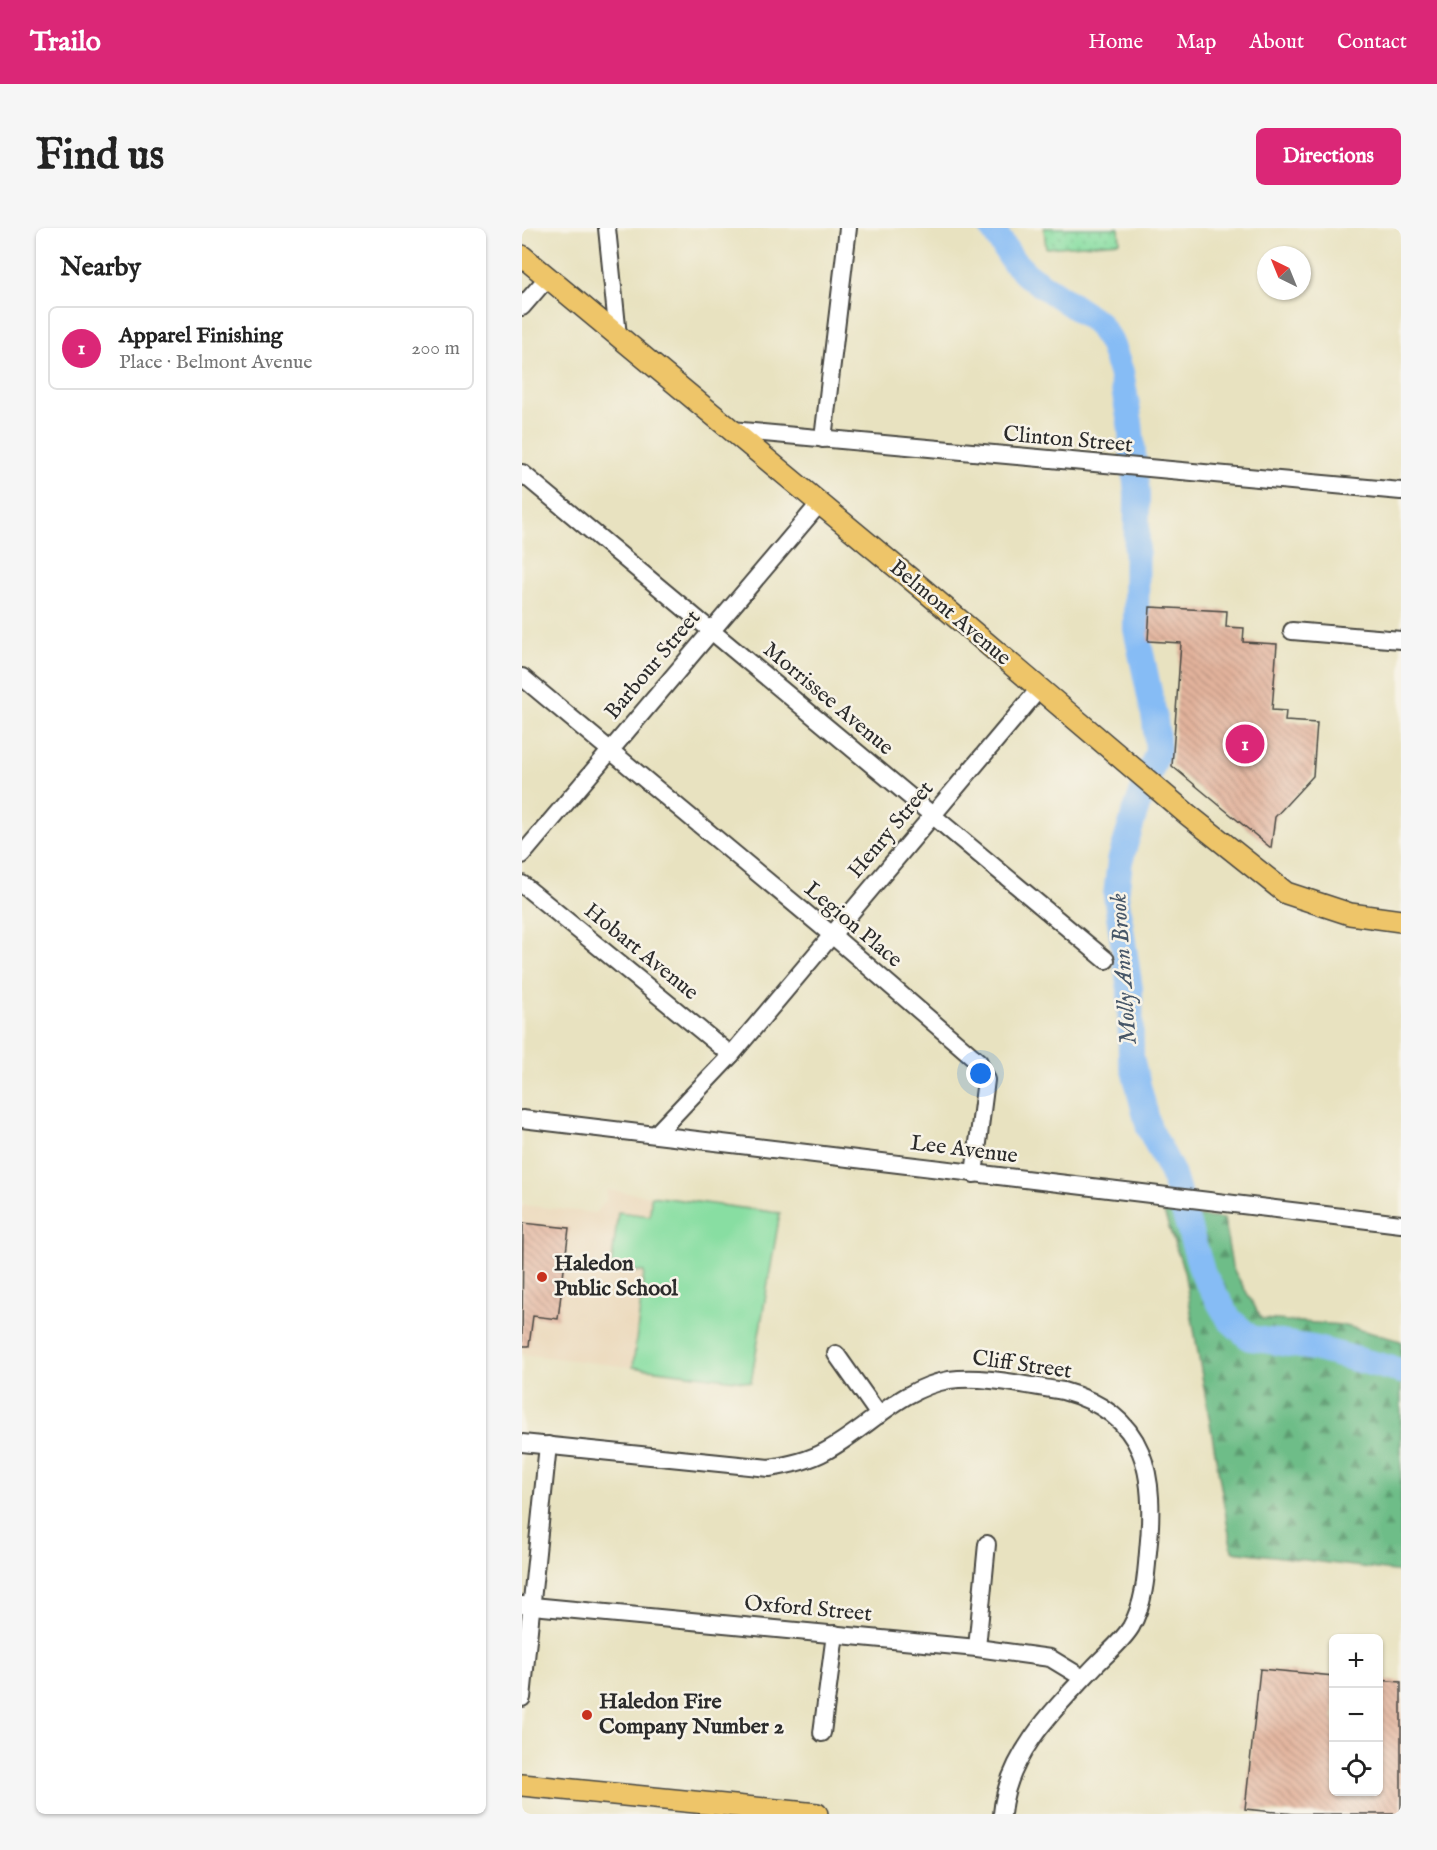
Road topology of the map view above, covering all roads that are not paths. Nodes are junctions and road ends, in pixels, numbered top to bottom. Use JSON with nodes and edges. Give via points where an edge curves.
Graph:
{"nodes":[{"id":1,"x":607,"y":228,"type":"edge"},
{"id":2,"x":848,"y":228,"type":"edge"},
{"id":3,"x":522,"y":256,"type":"edge"},
{"id":4,"x":548,"y":277,"type":"junction"},
{"id":5,"x":522,"y":307,"type":"edge"},
{"id":6,"x":618,"y":336,"type":"junction"},
{"id":7,"x":731,"y":430,"type":"junction"},
{"id":8,"x":822,"y":439,"type":"junction"},
{"id":9,"x":522,"y":473,"type":"edge"},
{"id":10,"x":1401,"y":491,"type":"edge"},
{"id":11,"x":819,"y":504,"type":"junction"},
{"id":12,"x":711,"y":631,"type":"junction"},
{"id":13,"x":1292,"y":631,"type":"dead end"},
{"id":14,"x":1401,"y":640,"type":"edge"},
{"id":15,"x":522,"y":677,"type":"edge"},
{"id":16,"x":1039,"y":689,"type":"junction"},
{"id":17,"x":610,"y":751,"type":"junction"},
{"id":18,"x":933,"y":816,"type":"junction"},
{"id":19,"x":522,"y":855,"type":"edge"},
{"id":20,"x":522,"y":884,"type":"edge"},
{"id":21,"x":1401,"y":921,"type":"edge"},
{"id":22,"x":832,"y":935,"type":"junction"},
{"id":23,"x":1106,"y":960,"type":"dead end"},
{"id":24,"x":731,"y":1055,"type":"junction"},
{"id":25,"x":522,"y":1119,"type":"edge"},
{"id":26,"x":657,"y":1133,"type":"junction"},
{"id":27,"x":974,"y":1174,"type":"junction"},
{"id":28,"x":1401,"y":1224,"type":"edge"},
{"id":29,"x":836,"y":1354,"type":"dead end"},
{"id":30,"x":879,"y":1415,"type":"junction"},
{"id":31,"x":522,"y":1443,"type":"edge"},
{"id":32,"x":548,"y":1445,"type":"junction"},
{"id":33,"x":987,"y":1544,"type":"dead end"},
{"id":34,"x":527,"y":1606,"type":"edge"},
{"id":35,"x":835,"y":1634,"type":"junction"},
{"id":36,"x":977,"y":1648,"type":"junction"},
{"id":37,"x":1083,"y":1678,"type":"junction"},
{"id":38,"x":522,"y":1698,"type":"edge"},
{"id":39,"x":822,"y":1733,"type":"dead end"},
{"id":40,"x":522,"y":1785,"type":"edge"},
{"id":41,"x":817,"y":1814,"type":"edge"},
{"id":42,"x":1002,"y":1814,"type":"edge"}],
"edges":[{"from":1,"to":6,"type":"street"},
{"from":2,"to":8,"type":"street"},
{"from":3,"to":4,"type":"main road","name":"Belmont Avenue"},
{"from":4,"to":5,"type":"street"},
{"from":4,"to":6,"type":"main road","name":"Belmont Avenue"},
{"from":6,"to":7,"type":"main road","name":"Belmont Avenue"},
{"from":7,"to":8,"type":"street","name":"Clinton Street"},
{"from":7,"to":11,"type":"main road","name":"Belmont Avenue"},
{"from":8,"to":10,"type":"street","name":"Clinton Street"},
{"from":9,"to":12,"type":"street","name":"Morrissee Avenue"},
{"from":11,"to":12,"type":"street","name":"Barbour Street"},
{"from":11,"to":16,"type":"main road","name":"Belmont Avenue"},
{"from":12,"to":17,"type":"street","name":"Barbour Street"},
{"from":12,"to":18,"type":"street","name":"Morrissee Avenue"},
{"from":13,"to":14,"type":"street"},
{"from":15,"to":17,"type":"street","name":"Legion Place"},
{"from":16,"to":18,"type":"street","name":"Henry Street"},
{"from":16,"to":21,"type":"main road","name":"Belmont Avenue","via":[[1286,893],[1350,914]]},
{"from":17,"to":19,"type":"street","name":"Barbour Street"},
{"from":17,"to":22,"type":"street","name":"Legion Place"},
{"from":18,"to":22,"type":"street","name":"Henry Street"},
{"from":18,"to":23,"type":"street","name":"Morrissee Avenue"},
{"from":20,"to":24,"type":"street","name":"Hobart Avenue"},
{"from":22,"to":24,"type":"street","name":"Henry Street"},
{"from":22,"to":27,"type":"street","name":"Legion Place","via":[[978,1062],[986,1080]]},
{"from":24,"to":26,"type":"street","name":"Henry Street"},
{"from":25,"to":26,"type":"street","name":"Lee Avenue"},
{"from":26,"to":27,"type":"street","name":"Lee Avenue"},
{"from":27,"to":28,"type":"street","name":"Lee Avenue"},
{"from":29,"to":30,"type":"street"},
{"from":30,"to":32,"type":"street","name":"Cliff Street","via":[[813,1458],[769,1468]]},
{"from":30,"to":37,"type":"street","name":"Cliff Street","via":[[906,1396],[930,1386],[980,1380],[1078,1395],[1105,1410],[1127,1431],[1141,1452],[1151,1488],[1145,1585],[1138,1614],[1129,1630]]},
{"from":31,"to":32,"type":"street","name":"Cliff Street"},
{"from":32,"to":34,"type":"street"},
{"from":33,"to":36,"type":"street"},
{"from":34,"to":35,"type":"street","name":"Oxford Street"},
{"from":34,"to":38,"type":"street"},
{"from":35,"to":36,"type":"street","name":"Oxford Street"},
{"from":35,"to":39,"type":"street"},
{"from":36,"to":37,"type":"street","name":"Oxford Street","via":[[1050,1658]]},
{"from":37,"to":42,"type":"street","name":"Cliff Street","via":[[1016,1762],[1005,1790]]},
{"from":40,"to":41,"type":"main road"}]}
